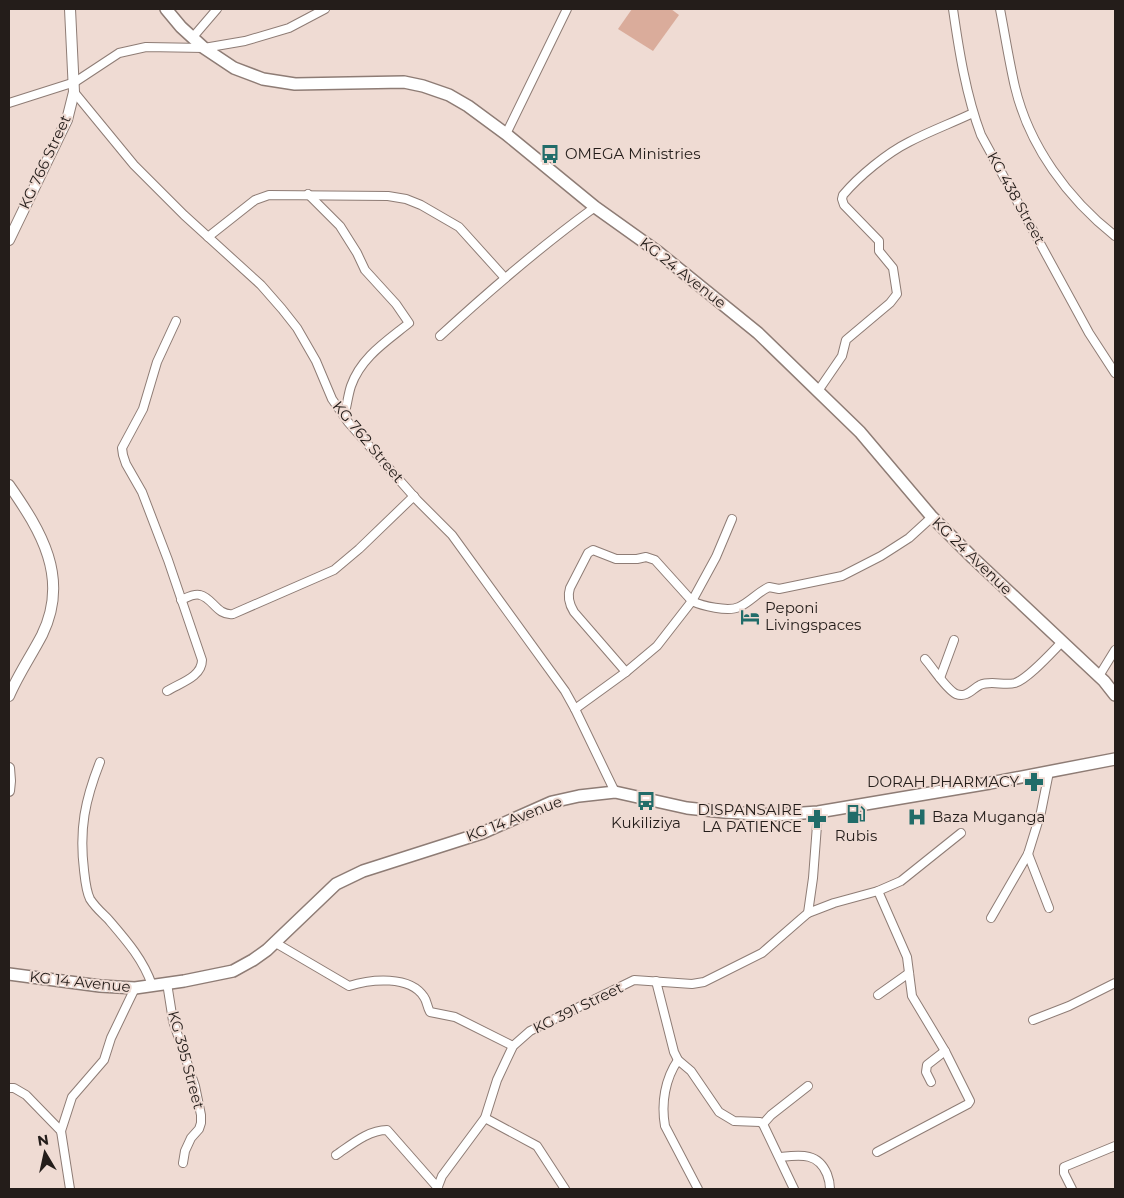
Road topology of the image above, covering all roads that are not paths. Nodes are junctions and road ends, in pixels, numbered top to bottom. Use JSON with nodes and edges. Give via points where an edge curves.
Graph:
{"nodes":[{"id":1,"x":70,"y":9,"type":"edge"},
{"id":2,"x":166,"y":9,"type":"edge"},
{"id":3,"x":217,"y":9,"type":"edge"},
{"id":4,"x":325,"y":9,"type":"edge"},
{"id":5,"x":567,"y":9,"type":"edge"},
{"id":6,"x":953,"y":9,"type":"edge"},
{"id":7,"x":1000,"y":9,"type":"edge"},
{"id":8,"x":193,"y":37,"type":"junction"},
{"id":9,"x":204,"y":48,"type":"junction"},
{"id":10,"x":75,"y":87,"type":"junction"},
{"id":11,"x":9,"y":103,"type":"edge"},
{"id":12,"x":973,"y":113,"type":"junction"},
{"id":13,"x":506,"y":134,"type":"junction"},
{"id":14,"x":308,"y":194,"type":"junction"},
{"id":15,"x":595,"y":208,"type":"junction"},
{"id":16,"x":1115,"y":236,"type":"edge"},
{"id":17,"x":208,"y":237,"type":"junction"},
{"id":18,"x":9,"y":240,"type":"edge"},
{"id":19,"x":505,"y":278,"type":"junction"},
{"id":20,"x":176,"y":321,"type":"dead end"},
{"id":21,"x":440,"y":336,"type":"dead end"},
{"id":22,"x":1115,"y":373,"type":"edge"},
{"id":23,"x":818,"y":391,"type":"junction"},
{"id":24,"x":344,"y":416,"type":"junction"},
{"id":25,"x":9,"y":485,"type":"edge"},
{"id":26,"x":414,"y":496,"type":"junction"},
{"id":27,"x":932,"y":517,"type":"junction"},
{"id":28,"x":732,"y":519,"type":"dead end"},
{"id":29,"x":180,"y":600,"type":"junction"},
{"id":30,"x":692,"y":601,"type":"junction"},
{"id":31,"x":954,"y":640,"type":"dead end"},
{"id":32,"x":1062,"y":642,"type":"junction"},
{"id":33,"x":1115,"y":650,"type":"edge"},
{"id":34,"x":926,"y":659,"type":"dead end"},
{"id":35,"x":626,"y":672,"type":"junction"},
{"id":36,"x":1099,"y":676,"type":"junction"},
{"id":37,"x":940,"y":678,"type":"junction"},
{"id":38,"x":166,"y":691,"type":"dead end"},
{"id":39,"x":1115,"y":695,"type":"edge"},
{"id":40,"x":9,"y":696,"type":"edge"},
{"id":41,"x":575,"y":709,"type":"junction"},
{"id":42,"x":1115,"y":759,"type":"edge"},
{"id":43,"x":100,"y":762,"type":"dead end"},
{"id":44,"x":9,"y":768,"type":"edge"},
{"id":45,"x":1049,"y":772,"type":"junction"},
{"id":46,"x":9,"y":791,"type":"edge"},
{"id":47,"x":615,"y":792,"type":"junction"},
{"id":48,"x":818,"y":812,"type":"junction"},
{"id":49,"x":961,"y":833,"type":"dead end"},
{"id":50,"x":1028,"y":854,"type":"junction"},
{"id":51,"x":878,"y":891,"type":"junction"},
{"id":52,"x":1049,"y":908,"type":"dead end"},
{"id":53,"x":808,"y":913,"type":"junction"},
{"id":54,"x":991,"y":918,"type":"dead end"},
{"id":55,"x":274,"y":942,"type":"junction"},
{"id":56,"x":909,"y":973,"type":"junction"},
{"id":57,"x":9,"y":974,"type":"edge"},
{"id":58,"x":656,"y":981,"type":"junction"},
{"id":59,"x":167,"y":983,"type":"junction"},
{"id":60,"x":1115,"y":983,"type":"edge"},
{"id":61,"x":152,"y":985,"type":"junction"},
{"id":62,"x":135,"y":988,"type":"junction"},
{"id":63,"x":878,"y":995,"type":"dead end"},
{"id":64,"x":1033,"y":1020,"type":"dead end"},
{"id":65,"x":513,"y":1046,"type":"junction"},
{"id":66,"x":945,"y":1051,"type":"junction"},
{"id":67,"x":678,"y":1060,"type":"junction"},
{"id":68,"x":932,"y":1082,"type":"dead end"},
{"id":69,"x":808,"y":1086,"type":"dead end"},
{"id":70,"x":9,"y":1088,"type":"edge"},
{"id":71,"x":485,"y":1118,"type":"junction"},
{"id":72,"x":763,"y":1124,"type":"junction"},
{"id":73,"x":61,"y":1131,"type":"junction"},
{"id":74,"x":1115,"y":1146,"type":"edge"},
{"id":75,"x":877,"y":1152,"type":"dead end"},
{"id":76,"x":336,"y":1155,"type":"dead end"},
{"id":77,"x":780,"y":1157,"type":"junction"},
{"id":78,"x":183,"y":1163,"type":"dead end"},
{"id":79,"x":70,"y":1189,"type":"edge"},
{"id":80,"x":438,"y":1189,"type":"edge"},
{"id":81,"x":565,"y":1189,"type":"edge"},
{"id":82,"x":698,"y":1189,"type":"edge"},
{"id":83,"x":794,"y":1189,"type":"edge"},
{"id":84,"x":830,"y":1189,"type":"edge"},
{"id":85,"x":1072,"y":1189,"type":"edge"}],
"edges":[{"from":1,"to":10,"type":"street","name":"KG 766 Street"},
{"from":2,"to":8,"type":"main road","name":"KG 24 Avenue"},
{"from":3,"to":8,"type":"street"},
{"from":4,"to":9,"type":"street","via":[[272,34]]},
{"from":5,"to":13,"type":"street"},
{"from":6,"to":12,"type":"street","name":"KG 438 Street"},
{"from":7,"to":16,"type":"street","via":[[1015,88],[1033,137],[1049,166],[1100,224]]},
{"from":8,"to":9,"type":"main road","name":"KG 24 Avenue"},
{"from":9,"to":10,"type":"street","via":[[146,48],[119,53]]},
{"from":9,"to":13,"type":"main road","name":"KG 24 Avenue","via":[[234,68],[263,79],[295,84],[404,82],[423,86],[449,95]]},
{"from":10,"to":11,"type":"street"},
{"from":10,"to":17,"type":"street","name":"KG 762 Street","via":[[134,165]]},
{"from":10,"to":18,"type":"street","name":"KG 766 Street","via":[[67,120]]},
{"from":12,"to":22,"type":"street","name":"KG 438 Street","via":[[981,135],[1089,333]]},
{"from":12,"to":23,"type":"street","via":[[898,148],[843,195],[844,205],[879,241],[879,251],[893,268],[896,294],[890,303],[846,340],[842,356]]},
{"from":13,"to":15,"type":"main road","name":"KG 24 Avenue"},
{"from":14,"to":17,"type":"street","via":[[262,197]]},
{"from":14,"to":19,"type":"street","via":[[388,196],[414,202],[460,227]]},
{"from":14,"to":24,"type":"street","via":[[340,226],[358,253],[364,270],[409,323],[363,364],[352,385]]},
{"from":15,"to":19,"type":"street","via":[[551,239]]},
{"from":15,"to":23,"type":"main road","name":"KG 24 Avenue","via":[[658,252],[758,333]]},
{"from":17,"to":24,"type":"street","name":"KG 762 Street","via":[[261,285],[297,328],[332,399]]},
{"from":19,"to":21,"type":"street"},
{"from":20,"to":29,"type":"street","via":[[157,362],[144,409],[122,448],[122,456],[142,492]]},
{"from":23,"to":27,"type":"main road","name":"KG 24 Avenue","via":[[860,432]]},
{"from":24,"to":26,"type":"street","name":"KG 762 Street"},
{"from":25,"to":40,"type":"street","via":[[44,544],[53,581],[50,610],[43,632]]},
{"from":26,"to":29,"type":"street","via":[[343,564],[327,574],[233,614],[222,612],[200,595]]},
{"from":26,"to":41,"type":"street","name":"KG 762 Street","via":[[452,535]]},
{"from":27,"to":30,"type":"street","via":[[909,538],[842,576],[779,589],[769,587],[738,608],[712,607]]},
{"from":27,"to":32,"type":"main road","name":"KG 24 Avenue"},
{"from":28,"to":30,"type":"street"},
{"from":29,"to":38,"type":"street","via":[[202,667],[198,673]]},
{"from":30,"to":35,"type":"street","via":[[657,646]]},
{"from":30,"to":35,"type":"street","via":[[655,560],[646,557],[616,558],[593,550],[588,553],[570,588],[570,606]]},
{"from":31,"to":37,"type":"street"},
{"from":32,"to":36,"type":"main road","name":"KG 24 Avenue"},
{"from":32,"to":37,"type":"street","via":[[1016,683],[988,683],[962,695],[954,693]]},
{"from":33,"to":36,"type":"street"},
{"from":34,"to":37,"type":"street"},
{"from":35,"to":41,"type":"street"},
{"from":36,"to":39,"type":"main road","name":"KG 24 Avenue"},
{"from":41,"to":47,"type":"street","name":"KG 762 Street"},
{"from":42,"to":45,"type":"main road","name":"KG 14 Avenue"},
{"from":43,"to":61,"type":"street","via":[[83,817],[85,883],[90,899],[139,957]]},
{"from":44,"to":46,"type":"street"},
{"from":45,"to":48,"type":"main road","name":"KG 14 Avenue"},
{"from":45,"to":50,"type":"street"},
{"from":47,"to":48,"type":"main road","name":"KG 14 Avenue","via":[[669,805],[724,812],[773,815]]},
{"from":47,"to":55,"type":"main road","name":"KG 14 Avenue","via":[[552,802],[482,833],[363,871],[336,884]]},
{"from":48,"to":53,"type":"street"},
{"from":49,"to":51,"type":"street","name":"KG 391 Street","via":[[901,881]]},
{"from":50,"to":52,"type":"street"},
{"from":50,"to":54,"type":"street"},
{"from":51,"to":53,"type":"street","name":"KG 391 Street","via":[[834,902]]},
{"from":51,"to":56,"type":"street","via":[[907,957]]},
{"from":53,"to":58,"type":"street","name":"KG 391 Street","via":[[762,954],[704,982]]},
{"from":55,"to":59,"type":"main road","name":"KG 14 Avenue","via":[[254,960],[233,971]]},
{"from":55,"to":65,"type":"street","via":[[349,986],[365,981],[401,981],[412,985],[424,997],[430,1012],[455,1017]]},
{"from":56,"to":63,"type":"street"},
{"from":56,"to":66,"type":"street","via":[[912,996]]},
{"from":57,"to":62,"type":"main road","name":"KG 14 Avenue"},
{"from":58,"to":65,"type":"street","name":"KG 391 Street","via":[[634,980],[530,1031]]},
{"from":58,"to":67,"type":"street"},
{"from":59,"to":61,"type":"main road","name":"KG 14 Avenue"},
{"from":59,"to":78,"type":"street","name":"KG 395 Street","via":[[173,1020],[201,1115],[199,1129],[185,1150]]},
{"from":60,"to":64,"type":"street"},
{"from":61,"to":62,"type":"main road","name":"KG 14 Avenue"},
{"from":62,"to":73,"type":"street","via":[[104,1060],[72,1098]]},
{"from":65,"to":71,"type":"street","name":"KG 391 Street"},
{"from":66,"to":68,"type":"street","via":[[927,1065],[926,1072]]},
{"from":66,"to":75,"type":"street","via":[[970,1101],[968,1104]]},
{"from":67,"to":72,"type":"street","via":[[691,1071],[719,1112],[734,1121]]},
{"from":67,"to":82,"type":"street","via":[[667,1080],[663,1115],[665,1126]]},
{"from":69,"to":72,"type":"street"},
{"from":70,"to":73,"type":"street","via":[[26,1095]]},
{"from":71,"to":80,"type":"street","name":"KG 391 Street","via":[[442,1176]]},
{"from":71,"to":81,"type":"street","via":[[537,1146]]},
{"from":72,"to":77,"type":"street"},
{"from":73,"to":79,"type":"street"},
{"from":74,"to":85,"type":"street","via":[[1064,1167]]},
{"from":76,"to":80,"type":"street","via":[[358,1139],[387,1130]]},
{"from":77,"to":83,"type":"street"},
{"from":77,"to":84,"type":"street","via":[[799,1155],[817,1159],[823,1164]]}]}
